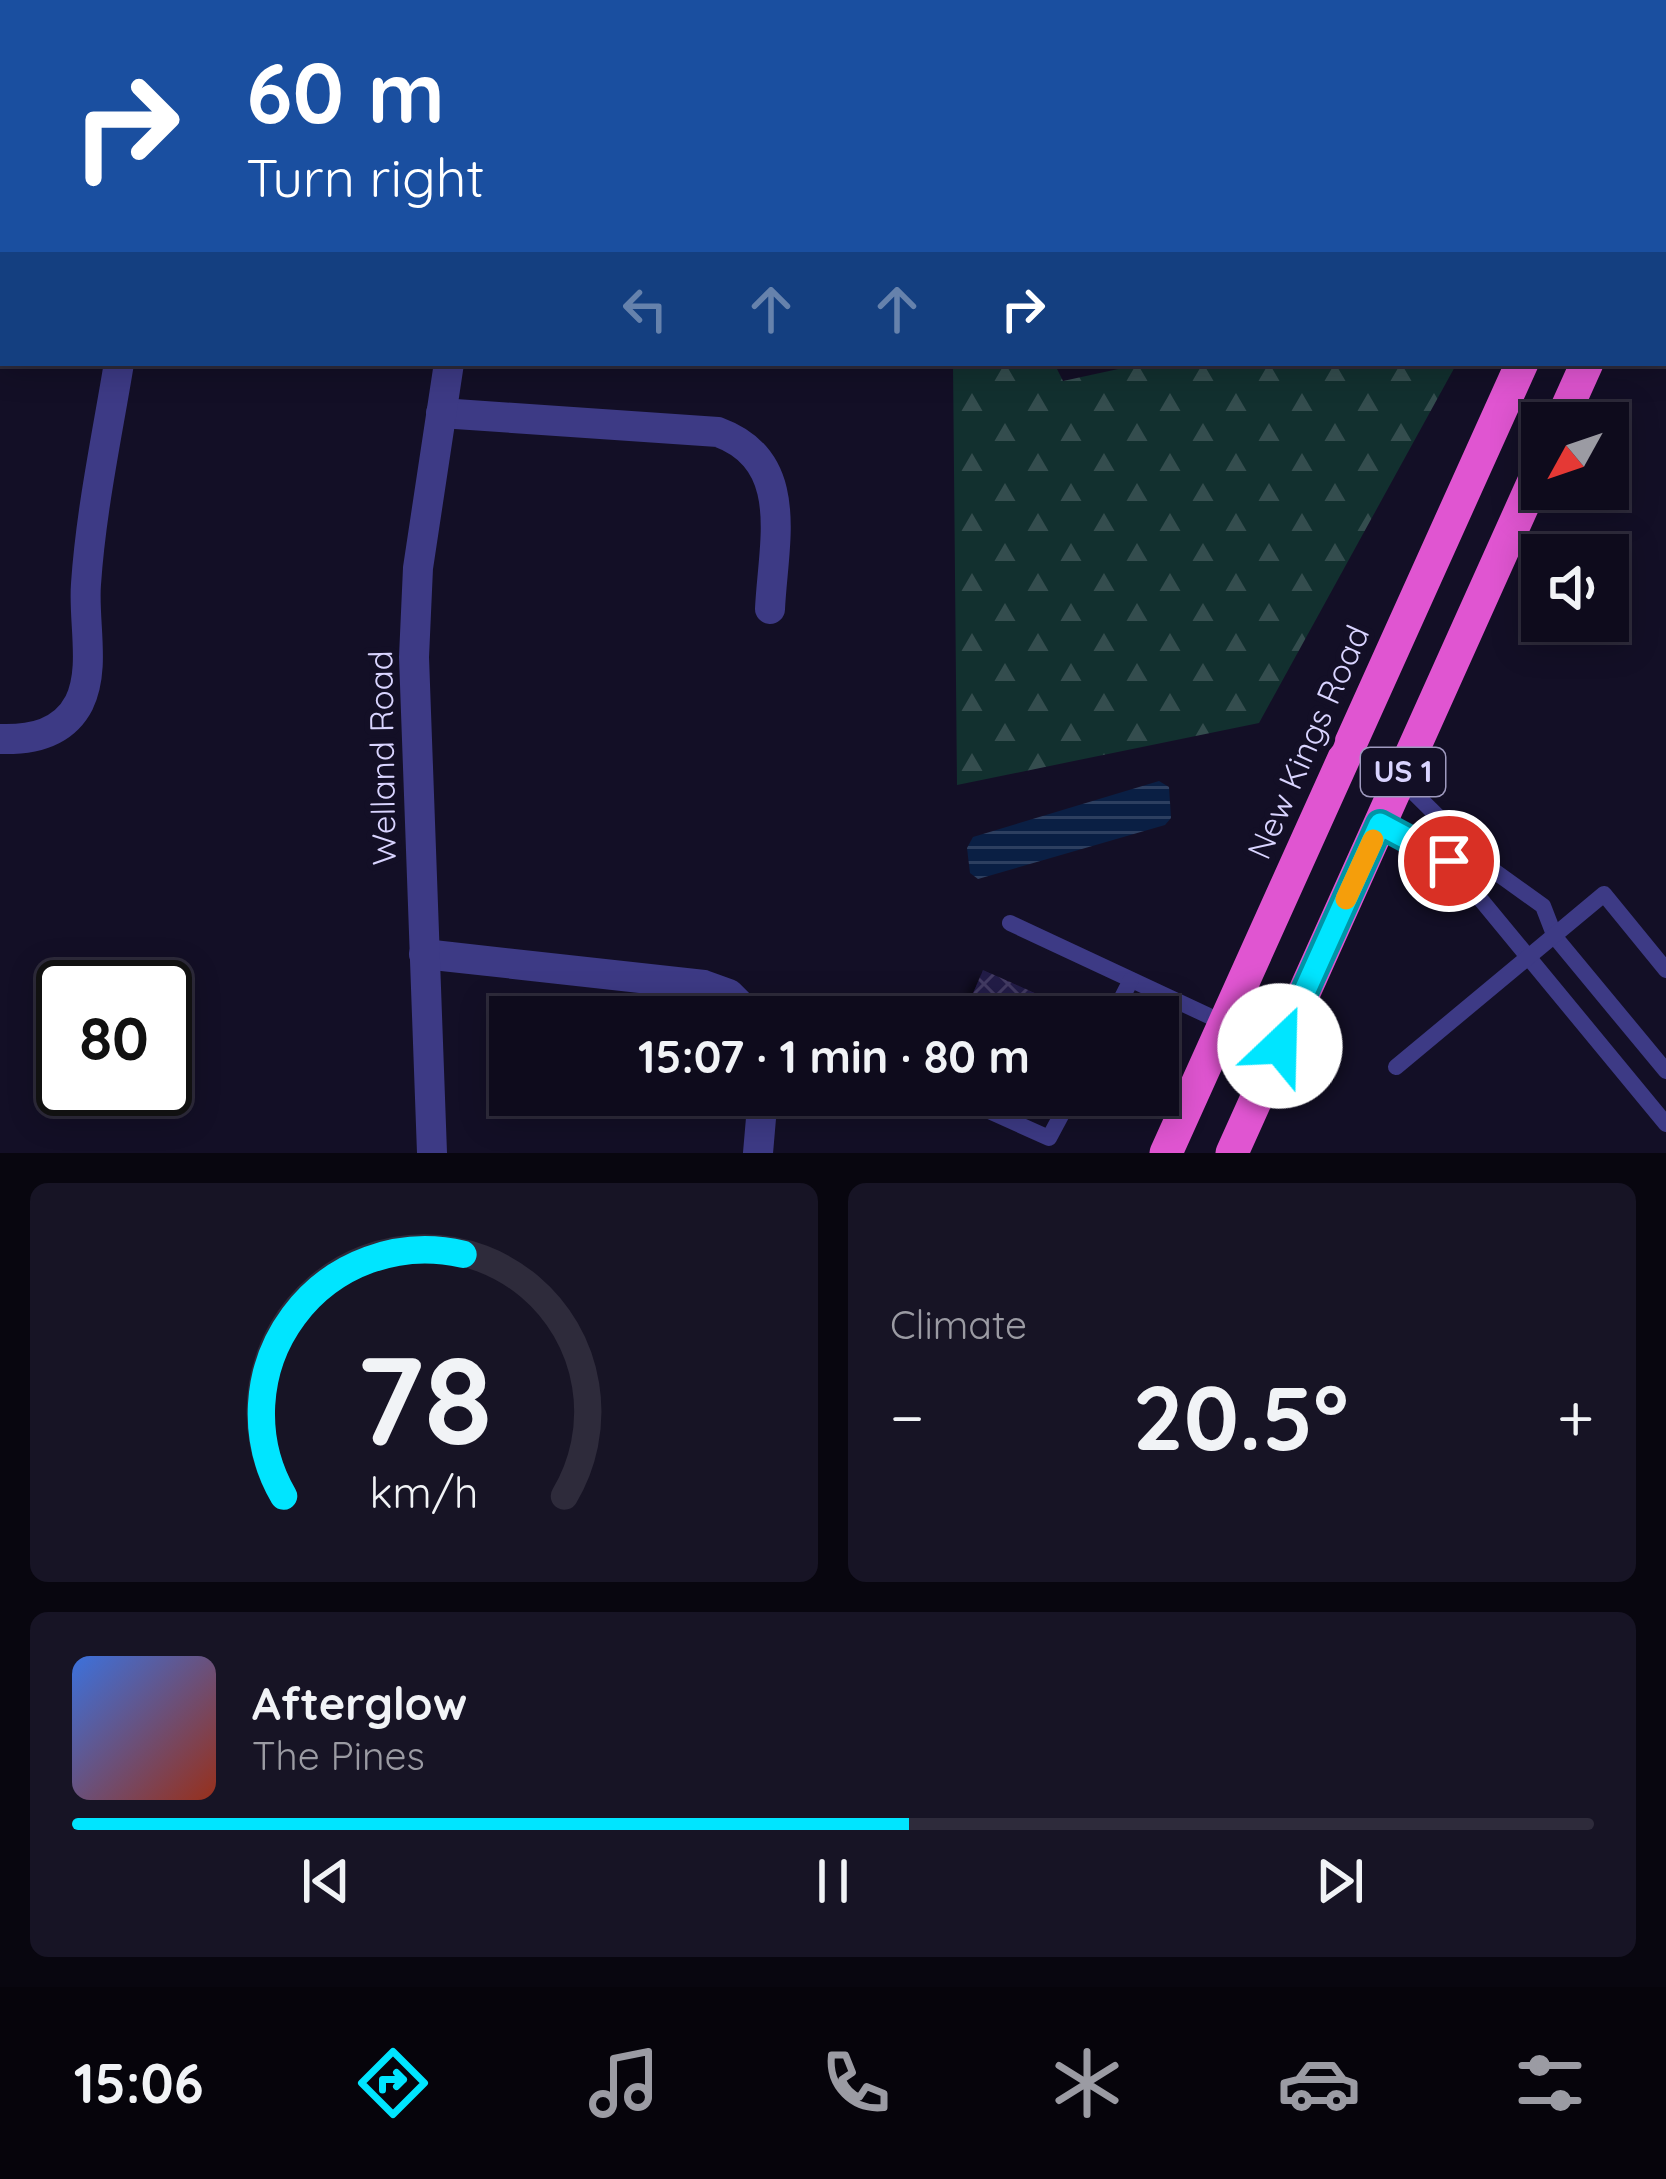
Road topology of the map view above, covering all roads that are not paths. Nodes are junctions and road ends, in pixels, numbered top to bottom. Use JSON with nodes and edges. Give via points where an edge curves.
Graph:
{"nodes":[{"id":1,"x":119,"y":366,"type":"edge"},
{"id":2,"x":449,"y":366,"type":"edge"},
{"id":3,"x":1521,"y":366,"type":"edge"},
{"id":4,"x":1586,"y":366,"type":"edge"},
{"id":5,"x":1569,"y":402,"type":"edge"},
{"id":6,"x":441,"y":413,"type":"junction"},
{"id":7,"x":1521,"y":510,"type":"edge"},
{"id":8,"x":770,"y":610,"type":"dead end"},
{"id":9,"x":0,"y":739,"type":"edge"},
{"id":10,"x":1400,"y":779,"type":"junction"},
{"id":11,"x":1380,"y":824,"type":"junction"},
{"id":12,"x":1010,"y":923,"type":"dead end"},
{"id":13,"x":1555,"y":937,"type":"junction"},
{"id":14,"x":424,"y":954,"type":"junction"},
{"id":15,"x":1529,"y":958,"type":"junction"},
{"id":16,"x":1666,"y":970,"type":"edge"},
{"id":17,"x":1131,"y":980,"type":"junction"},
{"id":18,"x":731,"y":996,"type":"edge"},
{"id":19,"x":1123,"y":996,"type":"edge"},
{"id":20,"x":1224,"y":1023,"type":"junction"},
{"id":21,"x":1280,"y":1046,"type":"junction"},
{"id":22,"x":1396,"y":1067,"type":"dead end"},
{"id":23,"x":1666,"y":1071,"type":"edge"},
{"id":24,"x":761,"y":1116,"type":"edge"},
{"id":25,"x":1000,"y":1116,"type":"edge"},
{"id":26,"x":1061,"y":1116,"type":"edge"},
{"id":27,"x":1666,"y":1124,"type":"edge"},
{"id":28,"x":432,"y":1153,"type":"edge"},
{"id":29,"x":758,"y":1153,"type":"edge"},
{"id":30,"x":1166,"y":1153,"type":"edge"},
{"id":31,"x":1232,"y":1153,"type":"edge"}],
"edges":[{"from":1,"to":9,"type":"street","via":[[87,568],[86,686],[61,724],[27,740]]},
{"from":2,"to":6,"type":"street","name":"Welland Road"},
{"from":3,"to":20,"type":"highway","name":"New Kings Road","number":"US 1"},
{"from":4,"to":5,"type":"highway"},
{"from":6,"to":8,"type":"street","via":[[737,439],[770,475],[776,500]]},
{"from":6,"to":14,"type":"street","name":"Welland Road","via":[[414,657]]},
{"from":7,"to":10,"type":"highway","number":"US 1"},
{"from":10,"to":11,"type":"highway","number":"US 1"},
{"from":10,"to":13,"type":"lane","via":[[1490,868],[1544,906]]},
{"from":11,"to":15,"type":"lane","via":[[1449,861]]},
{"from":11,"to":21,"type":"highway","number":"US 1"},
{"from":12,"to":17,"type":"lane"},
{"from":13,"to":15,"type":"lane"},
{"from":13,"to":16,"type":"lane","via":[[1604,894]]},
{"from":13,"to":23,"type":"lane"},
{"from":14,"to":18,"type":"street","via":[[704,985]]},
{"from":14,"to":28,"type":"street","name":"Welland Road"},
{"from":15,"to":22,"type":"lane"},
{"from":15,"to":27,"type":"lane"},
{"from":17,"to":19,"type":"lane"},
{"from":17,"to":20,"type":"lane"},
{"from":20,"to":21,"type":"street"},
{"from":20,"to":30,"type":"highway","name":"New Kings Road","number":"US 1"},
{"from":21,"to":31,"type":"highway","number":"US 1"},
{"from":24,"to":29,"type":"street"},
{"from":25,"to":26,"type":"lane","via":[[1049,1138]]}]}
